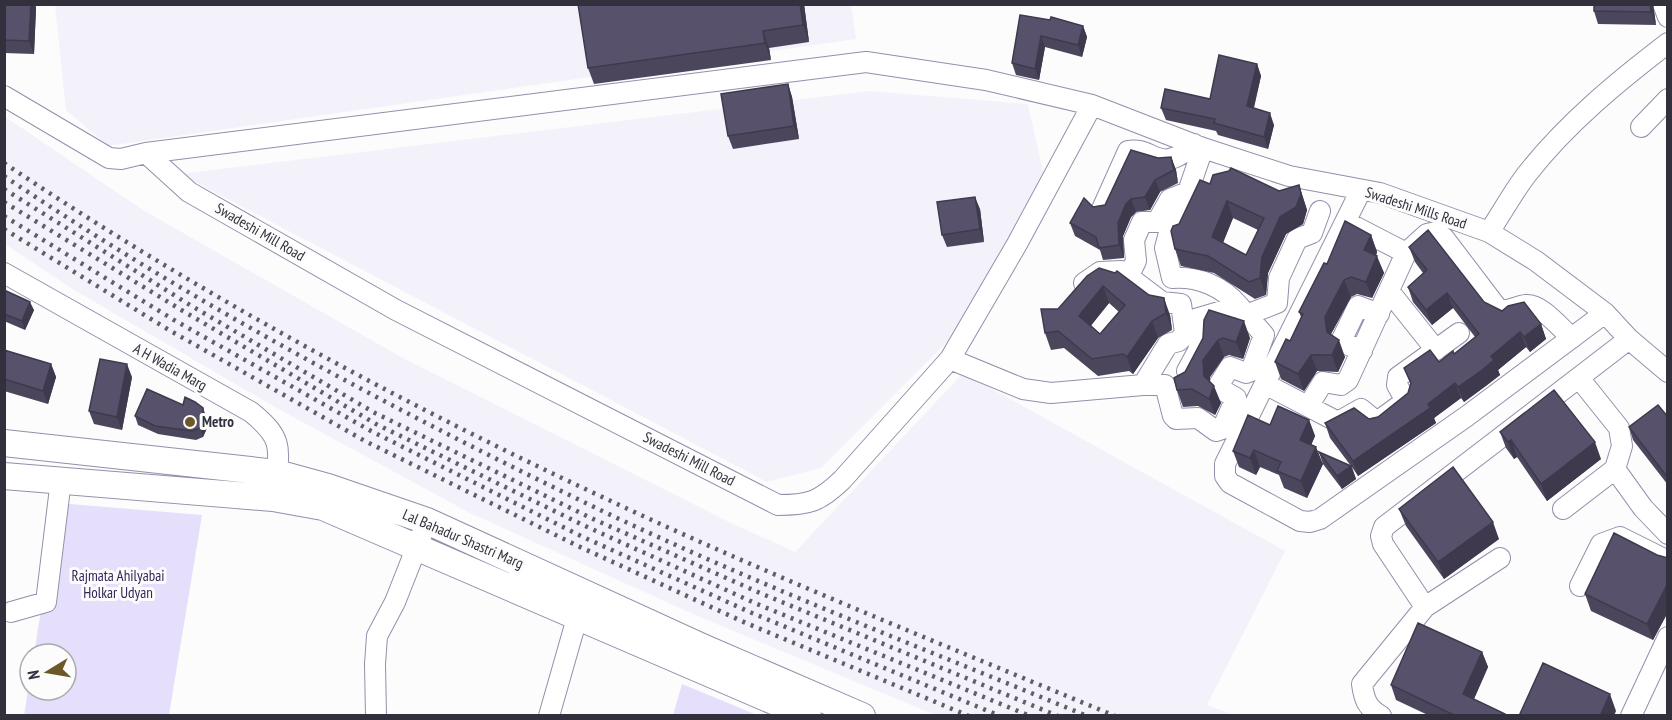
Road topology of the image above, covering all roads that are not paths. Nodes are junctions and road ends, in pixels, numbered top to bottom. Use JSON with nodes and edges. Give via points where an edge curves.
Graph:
{"nodes":[{"id":1,"x":1663,"y":4,"type":"edge"},
{"id":2,"x":1668,"y":16,"type":"edge"},
{"id":3,"x":1668,"y":43,"type":"edge"},
{"id":4,"x":4,"y":96,"type":"edge"},
{"id":5,"x":1668,"y":99,"type":"edge"},
{"id":6,"x":1092,"y":105,"type":"junction"},
{"id":7,"x":1641,"y":127,"type":"dead end"},
{"id":8,"x":1198,"y":146,"type":"junction"},
{"id":9,"x":146,"y":153,"type":"junction"},
{"id":10,"x":1361,"y":190,"type":"junction"},
{"id":11,"x":1102,"y":208,"type":"edge"},
{"id":12,"x":1320,"y":211,"type":"dead end"},
{"id":13,"x":1345,"y":221,"type":"junction"},
{"id":14,"x":1165,"y":223,"type":"junction"},
{"id":15,"x":1489,"y":232,"type":"junction"},
{"id":16,"x":1406,"y":253,"type":"junction"},
{"id":17,"x":4,"y":273,"type":"edge"},
{"id":18,"x":1129,"y":275,"type":"junction"},
{"id":19,"x":1172,"y":278,"type":"junction"},
{"id":20,"x":1389,"y":291,"type":"junction"},
{"id":21,"x":1072,"y":298,"type":"edge"},
{"id":22,"x":1243,"y":310,"type":"junction"},
{"id":23,"x":1605,"y":313,"type":"junction"},
{"id":24,"x":1188,"y":315,"type":"junction"},
{"id":25,"x":1459,"y":333,"type":"dead end"},
{"id":26,"x":1572,"y":338,"type":"junction"},
{"id":27,"x":1629,"y":339,"type":"junction"},
{"id":28,"x":1436,"y":350,"type":"junction"},
{"id":29,"x":950,"y":359,"type":"junction"},
{"id":30,"x":1668,"y":372,"type":"edge"},
{"id":31,"x":1579,"y":378,"type":"junction"},
{"id":32,"x":1265,"y":384,"type":"junction"},
{"id":33,"x":1143,"y":385,"type":"junction"},
{"id":34,"x":1165,"y":385,"type":"junction"},
{"id":35,"x":1309,"y":405,"type":"junction"},
{"id":36,"x":4,"y":443,"type":"edge"},
{"id":37,"x":1615,"y":469,"type":"junction"},
{"id":38,"x":277,"y":473,"type":"junction"},
{"id":39,"x":4,"y":476,"type":"edge"},
{"id":40,"x":61,"y":480,"type":"junction"},
{"id":41,"x":325,"y":497,"type":"junction"},
{"id":42,"x":273,"y":498,"type":"junction"},
{"id":43,"x":1563,"y":508,"type":"dead end"},
{"id":44,"x":427,"y":520,"type":"junction"},
{"id":45,"x":1668,"y":534,"type":"edge"},
{"id":46,"x":416,"y":547,"type":"junction"},
{"id":47,"x":1500,"y":558,"type":"dead end"},
{"id":48,"x":1668,"y":561,"type":"edge"},
{"id":49,"x":1580,"y":586,"type":"dead end"},
{"id":50,"x":1425,"y":607,"type":"junction"},
{"id":51,"x":11,"y":612,"type":"dead end"},
{"id":52,"x":577,"y":618,"type":"junction"},
{"id":53,"x":1668,"y":637,"type":"edge"},
{"id":54,"x":804,"y":706,"type":"edge"},
{"id":55,"x":376,"y":716,"type":"edge"},
{"id":56,"x":549,"y":716,"type":"edge"},
{"id":57,"x":862,"y":716,"type":"edge"},
{"id":58,"x":1381,"y":716,"type":"edge"},
{"id":59,"x":1631,"y":716,"type":"edge"}],
"edges":[{"from":1,"to":2,"type":"street"},
{"from":3,"to":15,"type":"street","via":[[1615,84],[1553,145],[1526,175]]},
{"from":4,"to":9,"type":"street","name":"Swadeshi Mills Road","via":[[109,158]]},
{"from":5,"to":7,"type":"street"},
{"from":6,"to":8,"type":"street","name":"Swadeshi Mills Road"},
{"from":6,"to":9,"type":"street","name":"Swadeshi Mills Road","via":[[986,80],[866,62]]},
{"from":6,"to":29,"type":"street","name":"Swadeshi Mill Road"},
{"from":8,"to":10,"type":"street","name":"Swadeshi Mills Road","via":[[1289,176]]},
{"from":8,"to":11,"type":"street","via":[[1182,156],[1159,159],[1128,151]]},
{"from":8,"to":14,"type":"street","via":[[1188,192],[1170,199]]},
{"from":9,"to":29,"type":"street","name":"Swadeshi Mill Road","via":[[189,192],[396,310],[778,505],[805,505],[825,496]]},
{"from":10,"to":13,"type":"street"},
{"from":10,"to":15,"type":"street","name":"Swadeshi Mills Road","via":[[1380,193]]},
{"from":12,"to":22,"type":"street","via":[[1312,233],[1295,242],[1279,278],[1277,303]]},
{"from":13,"to":16,"type":"street"},
{"from":13,"to":32,"type":"street"},
{"from":14,"to":18,"type":"street","via":[[1142,222],[1134,240],[1136,261]]},
{"from":14,"to":19,"type":"street","via":[[1165,248]]},
{"from":15,"to":23,"type":"street","name":"Swadeshi Mills Road","via":[[1536,261]]},
{"from":16,"to":20,"type":"street"},
{"from":16,"to":26,"type":"street","via":[[1427,234],[1436,232],[1498,309],[1536,306]]},
{"from":17,"to":38,"type":"street","name":"A H Wadia Marg","via":[[250,412],[275,434]]},
{"from":18,"to":21,"type":"street","via":[[1121,271],[1100,272]]},
{"from":18,"to":24,"type":"street","via":[[1162,302]]},
{"from":19,"to":22,"type":"street","via":[[1198,279],[1224,291]]},
{"from":19,"to":24,"type":"street"},
{"from":20,"to":28,"type":"street"},
{"from":20,"to":35,"type":"street","via":[[1348,380],[1341,385],[1323,382]]},
{"from":22,"to":24,"type":"street"},
{"from":22,"to":34,"type":"street","via":[[1264,339],[1251,371],[1230,367],[1224,376],[1220,387],[1236,399],[1219,431],[1198,418],[1176,419]]},
{"from":23,"to":26,"type":"street"},
{"from":23,"to":27,"type":"street","name":"Swadeshi Mills Road"},
{"from":24,"to":33,"type":"street","via":[[1183,338],[1168,344]]},
{"from":24,"to":34,"type":"street","via":[[1198,348],[1181,383]]},
{"from":25,"to":28,"type":"street"},
{"from":26,"to":32,"type":"street","via":[[1457,423],[1320,519],[1310,522],[1300,521],[1230,483],[1225,476],[1225,464]]},
{"from":27,"to":30,"type":"street","name":"Swadeshi Mills Road"},
{"from":27,"to":31,"type":"street"},
{"from":28,"to":35,"type":"street","via":[[1398,377],[1396,385],[1405,399],[1381,420],[1373,421],[1361,409],[1338,422]]},
{"from":29,"to":33,"type":"street","via":[[1023,389],[1051,393]]},
{"from":31,"to":37,"type":"street","via":[[1619,428],[1622,446]]},
{"from":31,"to":50,"type":"street","via":[[1384,527],[1380,536],[1383,544]]},
{"from":32,"to":35,"type":"street"},
{"from":33,"to":34,"type":"street"},
{"from":36,"to":38,"type":"main road","name":"Lal Bahadur Shastri Marg"},
{"from":37,"to":43,"type":"street"},
{"from":37,"to":45,"type":"street"},
{"from":38,"to":41,"type":"main road","name":"Lal Bahadur Shastri Marg"},
{"from":38,"to":42,"type":"street","name":"A H Wadia Marg"},
{"from":39,"to":40,"type":"main road","name":"Lal Bahadur Shastri Marg"},
{"from":40,"to":42,"type":"main road","name":"Lal Bahadur Shastri Marg"},
{"from":40,"to":51,"type":"street","via":[[46,602]]},
{"from":41,"to":42,"type":"main road","name":"Lal Bahadur Shastri Marg"},
{"from":41,"to":44,"type":"main road","name":"Lal Bahadur Shastri Marg"},
{"from":41,"to":46,"type":"main road","name":"Lal Bahadur Shastri Marg"},
{"from":44,"to":46,"type":"street"},
{"from":44,"to":54,"type":"main road","name":"Lal Bahadur Shastri Marg"},
{"from":46,"to":52,"type":"main road","name":"Lal Bahadur Shastri Marg"},
{"from":46,"to":55,"type":"street","via":[[378,636]]},
{"from":47,"to":50,"type":"street"},
{"from":48,"to":49,"type":"street","via":[[1620,537],[1601,544]]},
{"from":50,"to":58,"type":"street","via":[[1362,684],[1364,699]]},
{"from":52,"to":54,"type":"main road","name":"Lal Bahadur Shastri Marg"},
{"from":52,"to":56,"type":"street"},
{"from":53,"to":59,"type":"street"},
{"from":54,"to":57,"type":"main road","name":"Lal Bahadur Shastri Marg"}]}
